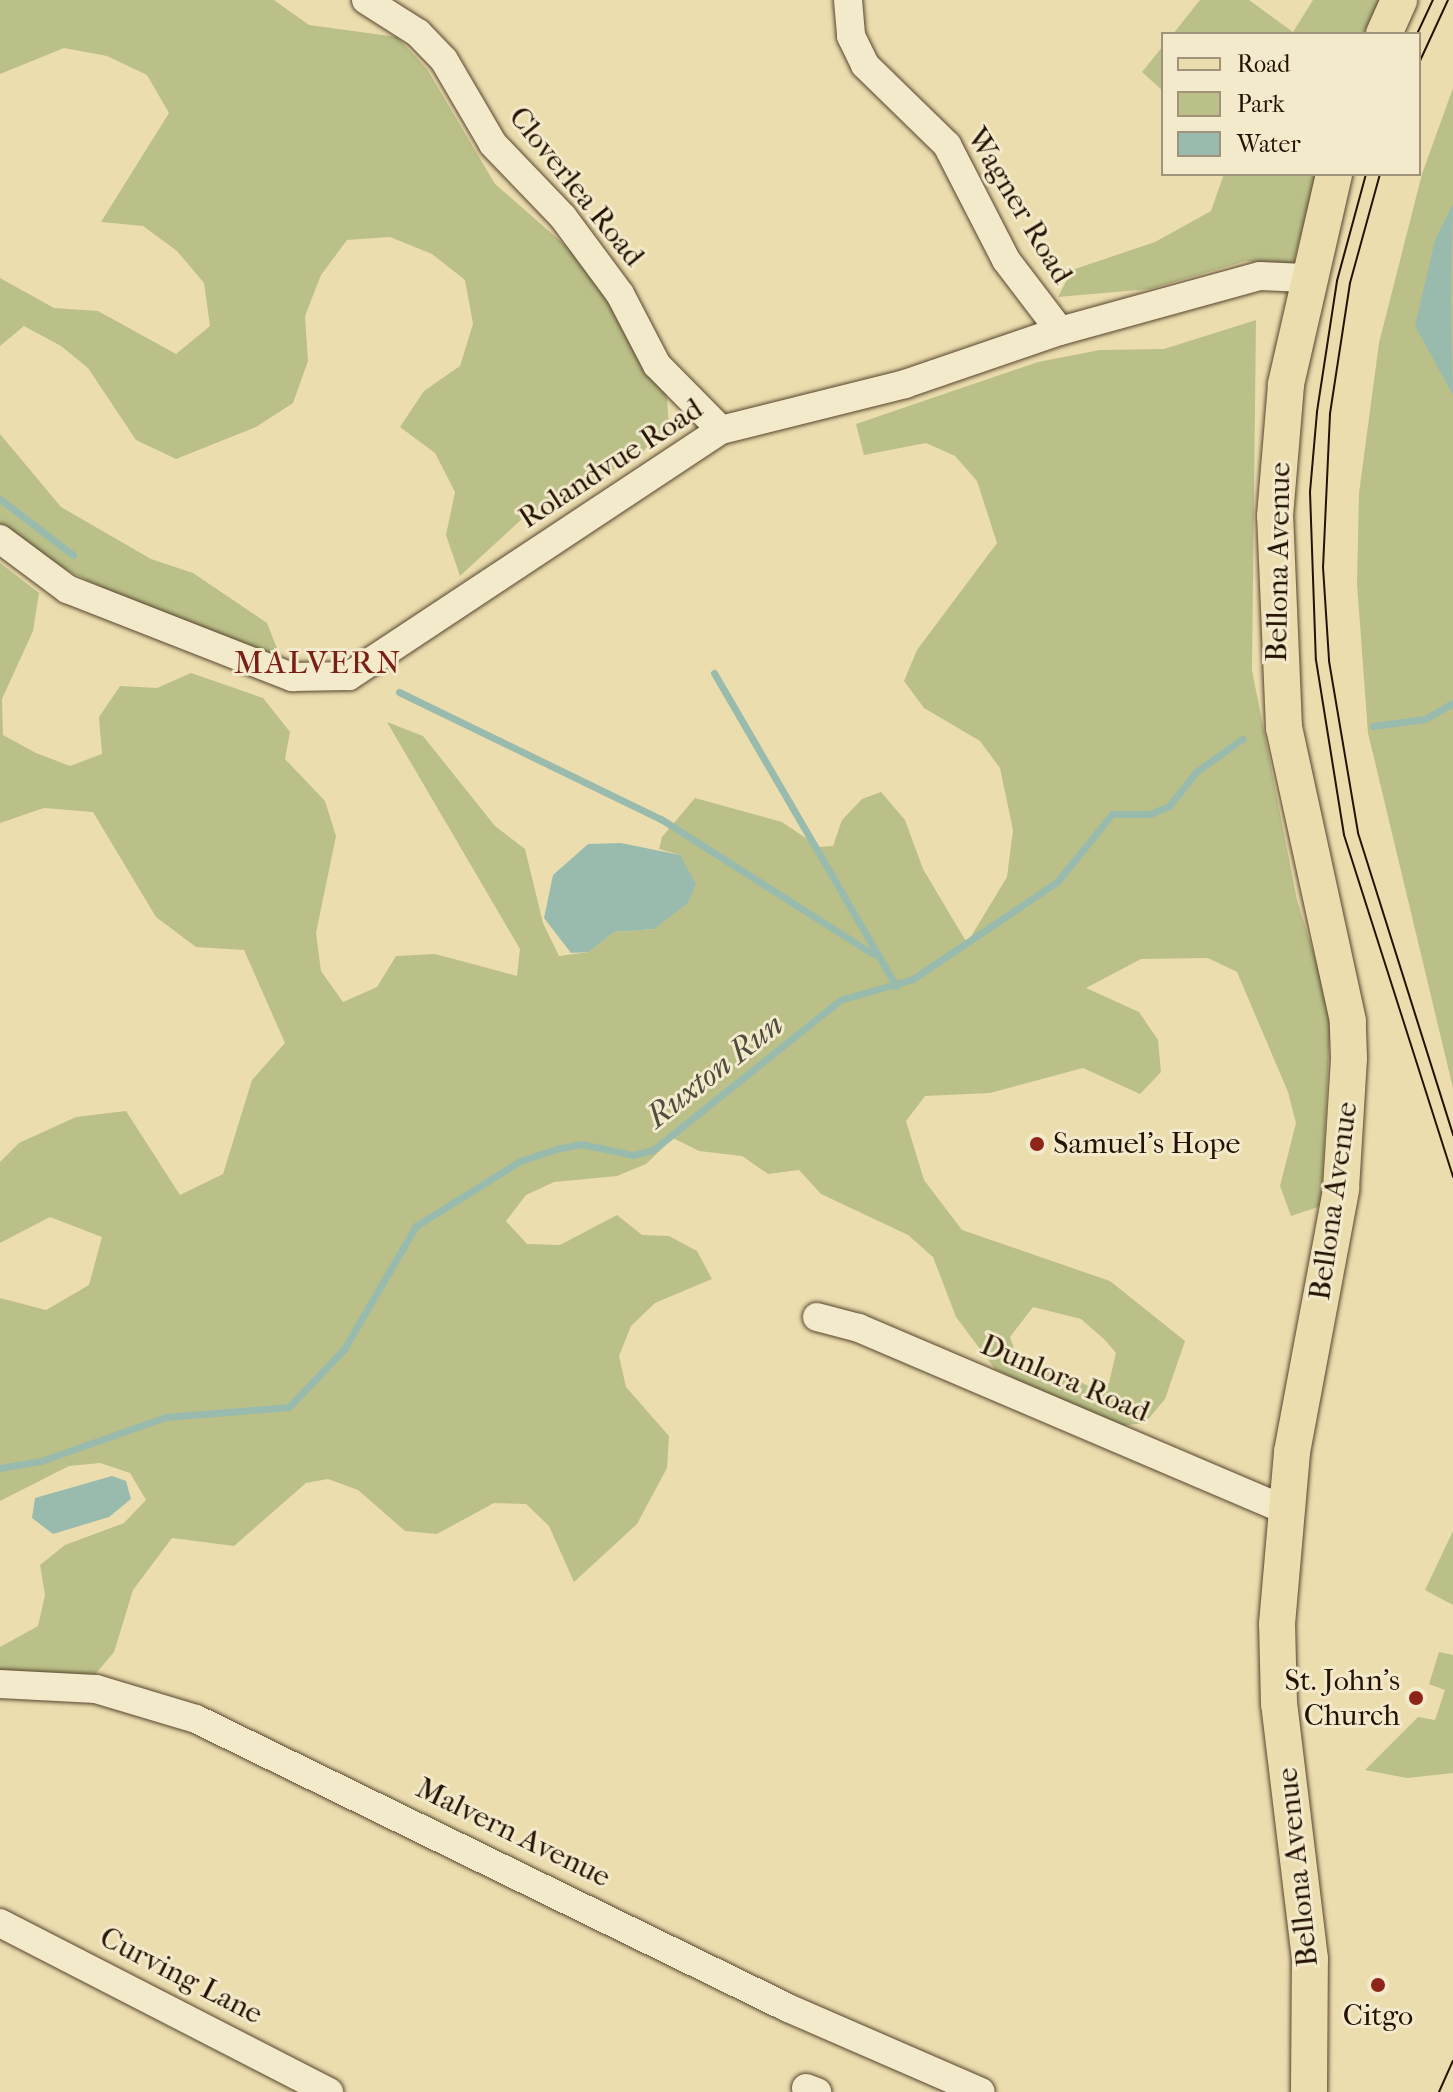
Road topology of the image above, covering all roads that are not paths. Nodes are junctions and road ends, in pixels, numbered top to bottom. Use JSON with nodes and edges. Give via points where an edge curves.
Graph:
{"nodes":[{"id":1,"x":366,"y":0,"type":"edge"},
{"id":2,"x":848,"y":0,"type":"edge"},
{"id":3,"x":1399,"y":0,"type":"edge"},
{"id":4,"x":1385,"y":32,"type":"edge"},
{"id":5,"x":1333,"y":176,"type":"edge"},
{"id":6,"x":1306,"y":278,"type":"junction"},
{"id":7,"x":1060,"y":331,"type":"junction"},
{"id":8,"x":721,"y":430,"type":"junction"},
{"id":9,"x":0,"y":539,"type":"edge"},
{"id":10,"x":817,"y":1317,"type":"dead end"},
{"id":11,"x":1284,"y":1509,"type":"junction"},
{"id":12,"x":0,"y":1684,"type":"edge"},
{"id":13,"x":0,"y":1923,"type":"edge"},
{"id":14,"x":329,"y":2092,"type":"edge"},
{"id":15,"x":981,"y":2092,"type":"edge"},
{"id":16,"x":1309,"y":2092,"type":"edge"}],
"edges":[{"from":1,"to":8,"type":"street","name":"Cloverlea Road","via":[[418,33],[444,60],[493,144],[563,217],[620,294],[657,365]]},
{"from":2,"to":7,"type":"street","name":"Wagner Road","via":[[851,36],[865,65],[947,145],[1006,260]]},
{"from":3,"to":4,"type":"main road"},
{"from":5,"to":6,"type":"main road","name":"Bellona Avenue"},
{"from":6,"to":7,"type":"street","name":"Rolandvue Road","via":[[1260,276]]},
{"from":6,"to":11,"type":"main road","name":"Bellona Avenue","via":[[1278,476],[1275,651],[1291,775],[1348,1021],[1349,1092],[1341,1189]]},
{"from":7,"to":8,"type":"street","name":"Rolandvue Road","via":[[905,384]]},
{"from":8,"to":9,"type":"street","name":"Rolandvue Road","via":[[349,676],[292,677],[76,592]]},
{"from":10,"to":11,"type":"street","name":"Dunlora Road","via":[[859,1328]]},
{"from":11,"to":16,"type":"main road","name":"Bellona Avenue","via":[[1278,1680],[1310,1959]]},
{"from":12,"to":15,"type":"street","name":"Malvern Avenue","via":[[96,1689],[196,1719],[788,2008]]},
{"from":13,"to":14,"type":"street","name":"Curving Lane"}]}
